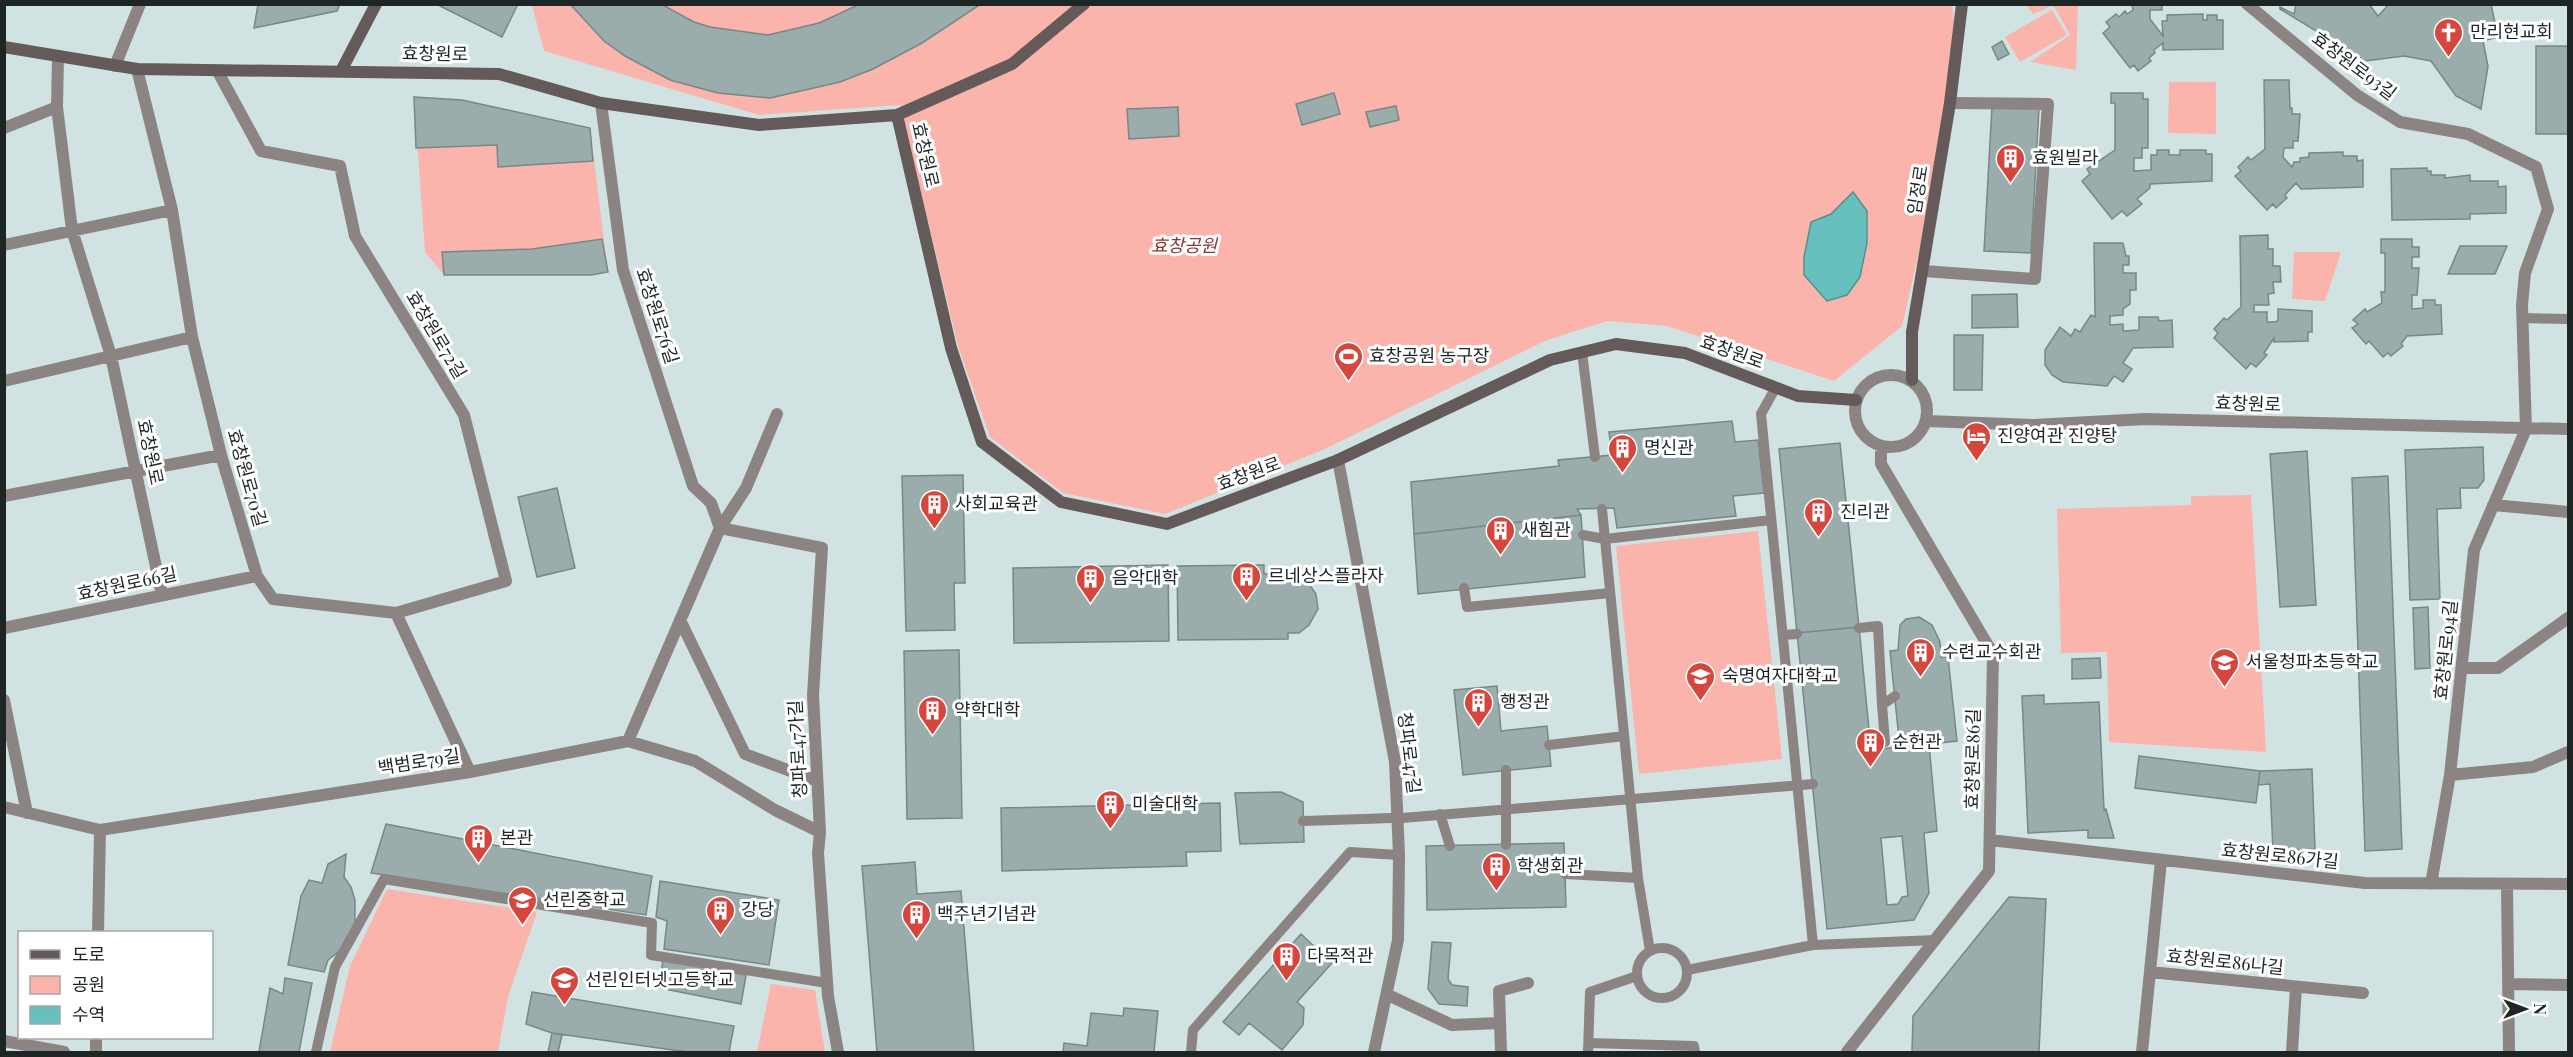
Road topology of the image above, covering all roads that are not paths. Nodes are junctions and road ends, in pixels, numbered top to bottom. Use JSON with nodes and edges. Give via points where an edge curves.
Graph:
{"nodes":[{"id":1,"x":140,"y":4,"type":"edge"},
{"id":2,"x":376,"y":4,"type":"edge"},
{"id":3,"x":1084,"y":4,"type":"edge"},
{"id":4,"x":1962,"y":4,"type":"edge"},
{"id":5,"x":2247,"y":4,"type":"edge"},
{"id":6,"x":4,"y":46,"type":"edge"},
{"id":7,"x":58,"y":56,"type":"junction"},
{"id":8,"x":115,"y":66,"type":"junction"},
{"id":9,"x":137,"y":69,"type":"junction"},
{"id":10,"x":341,"y":71,"type":"junction"},
{"id":11,"x":218,"y":72,"type":"junction"},
{"id":12,"x":601,"y":103,"type":"junction"},
{"id":13,"x":1950,"y":103,"type":"junction"},
{"id":14,"x":57,"y":107,"type":"junction"},
{"id":15,"x":897,"y":115,"type":"junction"},
{"id":16,"x":4,"y":128,"type":"edge"},
{"id":17,"x":172,"y":210,"type":"junction"},
{"id":18,"x":72,"y":230,"type":"junction"},
{"id":19,"x":4,"y":245,"type":"edge"},
{"id":20,"x":1923,"y":272,"type":"junction"},
{"id":21,"x":2523,"y":318,"type":"junction"},
{"id":22,"x":2568,"y":319,"type":"edge"},
{"id":23,"x":192,"y":338,"type":"junction"},
{"id":24,"x":1582,"y":352,"type":"junction"},
{"id":25,"x":111,"y":356,"type":"junction"},
{"id":26,"x":1912,"y":380,"type":"junction"},
{"id":27,"x":4,"y":381,"type":"edge"},
{"id":28,"x":1776,"y":387,"type":"junction"},
{"id":29,"x":1856,"y":400,"type":"junction"},
{"id":30,"x":777,"y":414,"type":"dead end"},
{"id":31,"x":1927,"y":421,"type":"junction"},
{"id":32,"x":2526,"y":429,"type":"junction"},
{"id":33,"x":2568,"y":429,"type":"edge"},
{"id":34,"x":1881,"y":446,"type":"junction"},
{"id":35,"x":221,"y":455,"type":"junction"},
{"id":36,"x":1595,"y":457,"type":"dead end"},
{"id":37,"x":1338,"y":460,"type":"junction"},
{"id":38,"x":136,"y":470,"type":"junction"},
{"id":39,"x":4,"y":496,"type":"edge"},
{"id":40,"x":2493,"y":505,"type":"junction"},
{"id":41,"x":1602,"y":508,"type":"dead end"},
{"id":42,"x":2568,"y":512,"type":"edge"},
{"id":43,"x":1772,"y":520,"type":"junction"},
{"id":44,"x":720,"y":528,"type":"junction"},
{"id":45,"x":1583,"y":535,"type":"dead end"},
{"id":46,"x":1605,"y":539,"type":"junction"},
{"id":47,"x":257,"y":576,"type":"junction"},
{"id":48,"x":1464,"y":588,"type":"dead end"},
{"id":49,"x":1611,"y":593,"type":"junction"},
{"id":50,"x":162,"y":595,"type":"junction"},
{"id":51,"x":396,"y":613,"type":"junction"},
{"id":52,"x":2568,"y":618,"type":"edge"},
{"id":53,"x":680,"y":620,"type":"junction"},
{"id":54,"x":4,"y":628,"type":"edge"},
{"id":55,"x":1859,"y":628,"type":"dead end"},
{"id":56,"x":1797,"y":634,"type":"dead end"},
{"id":57,"x":1783,"y":635,"type":"junction"},
{"id":58,"x":2462,"y":668,"type":"junction"},
{"id":59,"x":1895,"y":696,"type":"dead end"},
{"id":60,"x":4,"y":700,"type":"edge"},
{"id":61,"x":1882,"y":705,"type":"junction"},
{"id":62,"x":1624,"y":736,"type":"junction"},
{"id":63,"x":628,"y":741,"type":"junction"},
{"id":64,"x":1885,"y":742,"type":"dead end"},
{"id":65,"x":1549,"y":745,"type":"dead end"},
{"id":66,"x":2568,"y":752,"type":"edge"},
{"id":67,"x":1506,"y":770,"type":"dead end"},
{"id":68,"x":470,"y":772,"type":"junction"},
{"id":69,"x":2450,"y":775,"type":"junction"},
{"id":70,"x":817,"y":781,"type":"junction"},
{"id":71,"x":1813,"y":784,"type":"dead end"},
{"id":72,"x":1798,"y":786,"type":"junction"},
{"id":73,"x":1630,"y":799,"type":"junction"},
{"id":74,"x":4,"y":807,"type":"edge"},
{"id":75,"x":1508,"y":809,"type":"junction"},
{"id":76,"x":27,"y":813,"type":"junction"},
{"id":77,"x":1440,"y":814,"type":"junction"},
{"id":78,"x":1303,"y":821,"type":"dead end"},
{"id":79,"x":100,"y":830,"type":"junction"},
{"id":80,"x":820,"y":832,"type":"junction"},
{"id":81,"x":1990,"y":840,"type":"junction"},
{"id":82,"x":1506,"y":845,"type":"dead end"},
{"id":83,"x":1450,"y":846,"type":"dead end"},
{"id":84,"x":1399,"y":855,"type":"junction"},
{"id":85,"x":2161,"y":861,"type":"junction"},
{"id":86,"x":1565,"y":874,"type":"dead end"},
{"id":87,"x":1638,"y":878,"type":"junction"},
{"id":88,"x":2431,"y":884,"type":"junction"},
{"id":89,"x":2568,"y":884,"type":"edge"},
{"id":90,"x":2507,"y":885,"type":"junction"},
{"id":91,"x":98,"y":931,"type":"edge"},
{"id":92,"x":1936,"y":940,"type":"junction"},
{"id":93,"x":1813,"y":945,"type":"junction"},
{"id":94,"x":1650,"y":951,"type":"junction"},
{"id":95,"x":1687,"y":970,"type":"junction"},
{"id":96,"x":2150,"y":972,"type":"junction"},
{"id":97,"x":1637,"y":976,"type":"junction"},
{"id":98,"x":827,"y":982,"type":"junction"},
{"id":99,"x":1528,"y":982,"type":"dead end"},
{"id":100,"x":2508,"y":984,"type":"junction"},
{"id":101,"x":2568,"y":985,"type":"edge"},
{"id":102,"x":2296,"y":987,"type":"junction"},
{"id":103,"x":2363,"y":993,"type":"dead end"},
{"id":104,"x":1388,"y":995,"type":"junction"},
{"id":105,"x":1498,"y":1023,"type":"junction"},
{"id":106,"x":4,"y":1041,"type":"edge"},
{"id":107,"x":1589,"y":1048,"type":"edge"},
{"id":108,"x":1634,"y":1049,"type":"edge"},
{"id":109,"x":64,"y":1053,"type":"edge"},
{"id":110,"x":316,"y":1053,"type":"edge"},
{"id":111,"x":838,"y":1053,"type":"edge"},
{"id":112,"x":1191,"y":1053,"type":"edge"},
{"id":113,"x":1374,"y":1053,"type":"edge"},
{"id":114,"x":1501,"y":1053,"type":"edge"},
{"id":115,"x":1695,"y":1053,"type":"edge"},
{"id":116,"x":1847,"y":1053,"type":"edge"},
{"id":117,"x":2142,"y":1053,"type":"edge"},
{"id":118,"x":2292,"y":1053,"type":"edge"},
{"id":119,"x":2509,"y":1053,"type":"edge"}],
"edges":[{"from":1,"to":8,"type":"street"},
{"from":2,"to":10,"type":"street"},
{"from":3,"to":15,"type":"street","name":"효창원로","via":[[1012,64]]},
{"from":4,"to":13,"type":"street","name":"임정로"},
{"from":5,"to":21,"type":"street","name":"효창원로93길","via":[[2357,95],[2400,122],[2468,134],[2536,167],[2548,209],[2525,273]]},
{"from":6,"to":7,"type":"street","name":"효창원로"},
{"from":7,"to":8,"type":"street","name":"효창원로"},
{"from":7,"to":14,"type":"street"},
{"from":8,"to":9,"type":"street","name":"효창원로"},
{"from":9,"to":11,"type":"street","name":"효창원로"},
{"from":9,"to":17,"type":"street","name":"효창원로70길"},
{"from":10,"to":11,"type":"street","name":"효창원로"},
{"from":10,"to":12,"type":"street","name":"효창원로","via":[[499,74]]},
{"from":11,"to":51,"type":"street","name":"효창원로72길","via":[[261,151],[340,166],[355,236],[464,415],[506,581]]},
{"from":12,"to":15,"type":"street","name":"효창원로","via":[[759,125]]},
{"from":12,"to":44,"type":"street","name":"효창원로76길","via":[[623,270],[693,486],[711,503]]},
{"from":13,"to":20,"type":"street","name":"임정로"},
{"from":13,"to":20,"type":"street","via":[[2048,104],[2035,279]]},
{"from":14,"to":16,"type":"street"},
{"from":14,"to":18,"type":"street","name":"효창원로"},
{"from":15,"to":37,"type":"street","name":"효창원로","via":[[951,348],[982,442],[1061,502],[1167,524]]},
{"from":17,"to":18,"type":"street"},
{"from":17,"to":23,"type":"street","name":"효창원로70길"},
{"from":18,"to":19,"type":"street"},
{"from":18,"to":25,"type":"street","name":"효창원로"},
{"from":20,"to":26,"type":"street","name":"임정로","via":[[1912,332]]},
{"from":21,"to":22,"type":"lane"},
{"from":21,"to":32,"type":"street","name":"효창원로93길"},
{"from":23,"to":25,"type":"street"},
{"from":23,"to":35,"type":"street","name":"효창원로70길"},
{"from":24,"to":28,"type":"street","name":"효창원로","via":[[1616,344],[1685,353]]},
{"from":24,"to":36,"type":"lane"},
{"from":24,"to":37,"type":"street","name":"효창원로","via":[[1550,360]]},
{"from":25,"to":27,"type":"street"},
{"from":25,"to":38,"type":"street","name":"효창원로"},
{"from":26,"to":29,"type":"street","via":[[1890,374],[1879,376],[1869,381]]},
{"from":26,"to":31,"type":"street","via":[[1926,398]]},
{"from":28,"to":29,"type":"street","name":"효창원로","via":[[1798,396]]},
{"from":28,"to":43,"type":"lane","via":[[1761,414]]},
{"from":29,"to":34,"type":"street","via":[[1857,423],[1871,441]]},
{"from":30,"to":44,"type":"street","via":[[746,488]]},
{"from":31,"to":32,"type":"street","name":"효창원로","via":[[2034,425],[2145,419]]},
{"from":31,"to":34,"type":"street","via":[[1914,440],[1904,445]]},
{"from":32,"to":33,"type":"street","name":"효창원로"},
{"from":32,"to":40,"type":"street","name":"효창원로94길"},
{"from":34,"to":81,"type":"street","name":"효창원로86길","via":[[1881,464],[1993,654]]},
{"from":35,"to":38,"type":"street"},
{"from":35,"to":47,"type":"street","name":"효창원로70길"},
{"from":37,"to":84,"type":"street","name":"청파로47길","via":[[1395,762]]},
{"from":38,"to":39,"type":"street"},
{"from":38,"to":50,"type":"street","name":"효창원로"},
{"from":40,"to":42,"type":"street"},
{"from":40,"to":58,"type":"street","name":"효창원로94길","via":[[2474,550]]},
{"from":41,"to":46,"type":"lane"},
{"from":43,"to":46,"type":"lane"},
{"from":43,"to":57,"type":"lane"},
{"from":44,"to":53,"type":"street"},
{"from":44,"to":70,"type":"street","name":"청파로47가길","via":[[822,548],[813,694]]},
{"from":45,"to":46,"type":"lane"},
{"from":46,"to":49,"type":"lane"},
{"from":47,"to":50,"type":"street","name":"효창원로66길"},
{"from":47,"to":51,"type":"street","name":"효창원로70길","via":[[273,599]]},
{"from":48,"to":49,"type":"lane","via":[[1467,606]]},
{"from":49,"to":62,"type":"lane"},
{"from":50,"to":54,"type":"street","name":"효창원로66길"},
{"from":51,"to":68,"type":"street"},
{"from":52,"to":58,"type":"street","via":[[2498,668]]},
{"from":53,"to":63,"type":"street"},
{"from":53,"to":70,"type":"street","via":[[745,754]]},
{"from":55,"to":61,"type":"lane","via":[[1878,626]]},
{"from":56,"to":57,"type":"lane"},
{"from":57,"to":72,"type":"lane"},
{"from":58,"to":69,"type":"street","name":"효창원로94길"},
{"from":59,"to":61,"type":"lane"},
{"from":60,"to":76,"type":"street"},
{"from":61,"to":64,"type":"lane"},
{"from":62,"to":65,"type":"lane"},
{"from":62,"to":73,"type":"lane"},
{"from":63,"to":68,"type":"street","name":"백범로79길"},
{"from":63,"to":80,"type":"street","name":"백범로79길","via":[[695,760],[775,810]]},
{"from":66,"to":69,"type":"street","via":[[2533,767]]},
{"from":67,"to":75,"type":"lane"},
{"from":68,"to":79,"type":"street","name":"백범로79길"},
{"from":69,"to":88,"type":"street","name":"효창원로94길"},
{"from":70,"to":80,"type":"street","name":"청파로47가길"},
{"from":71,"to":72,"type":"lane"},
{"from":72,"to":73,"type":"lane"},
{"from":72,"to":93,"type":"lane"},
{"from":73,"to":75,"type":"lane"},
{"from":73,"to":87,"type":"lane"},
{"from":74,"to":76,"type":"street","name":"백범로79길"},
{"from":75,"to":77,"type":"lane"},
{"from":75,"to":82,"type":"lane"},
{"from":76,"to":79,"type":"street","name":"백범로79길"},
{"from":77,"to":78,"type":"lane"},
{"from":77,"to":83,"type":"lane"},
{"from":79,"to":91,"type":"street"},
{"from":80,"to":98,"type":"street","name":"청파로47가길"},
{"from":81,"to":85,"type":"street","name":"효창원로86가길"},
{"from":81,"to":92,"type":"street","name":"효창원로86길","via":[[1989,872]]},
{"from":84,"to":104,"type":"street","name":"청파로47길","via":[[1398,940]]},
{"from":84,"to":112,"type":"lane","via":[[1350,852],[1193,1030]]},
{"from":85,"to":88,"type":"street","name":"효창원로86가길","via":[[2365,883]]},
{"from":85,"to":96,"type":"street","name":"효창원로86나길"},
{"from":86,"to":87,"type":"lane"},
{"from":87,"to":94,"type":"lane"},
{"from":88,"to":90,"type":"street","name":"효창원로86가길"},
{"from":89,"to":90,"type":"street","name":"효창원로86가길"},
{"from":90,"to":100,"type":"street"},
{"from":92,"to":93,"type":"lane"},
{"from":92,"to":116,"type":"street","name":"효창원로86길"},
{"from":93,"to":95,"type":"lane"},
{"from":94,"to":95,"type":"lane","via":[[1664,948],[1677,953]]},
{"from":94,"to":97,"type":"lane","via":[[1640,961]]},
{"from":95,"to":97,"type":"lane","via":[[1679,992],[1665,999],[1643,990]]},
{"from":96,"to":102,"type":"street","name":"효창원로86나길"},
{"from":96,"to":117,"type":"street","name":"효창원로86나길"},
{"from":97,"to":107,"type":"lane","via":[[1590,992]]},
{"from":98,"to":110,"type":"lane","via":[[651,954],[652,923],[384,879],[334,967]]},
{"from":98,"to":111,"type":"street","name":"청파로47가길"},
{"from":99,"to":105,"type":"street","via":[[1498,991]]},
{"from":100,"to":101,"type":"street"},
{"from":100,"to":119,"type":"street"},
{"from":102,"to":103,"type":"street","name":"효창원로86나길"},
{"from":102,"to":118,"type":"street","name":"효창원로86나길"},
{"from":104,"to":105,"type":"street","via":[[1452,1025]]},
{"from":104,"to":113,"type":"street","name":"청파로47길"},
{"from":105,"to":114,"type":"street"},
{"from":106,"to":109,"type":"street"},
{"from":107,"to":108,"type":"lane"},
{"from":108,"to":115,"type":"lane","via":[[1694,1046]]}]}
